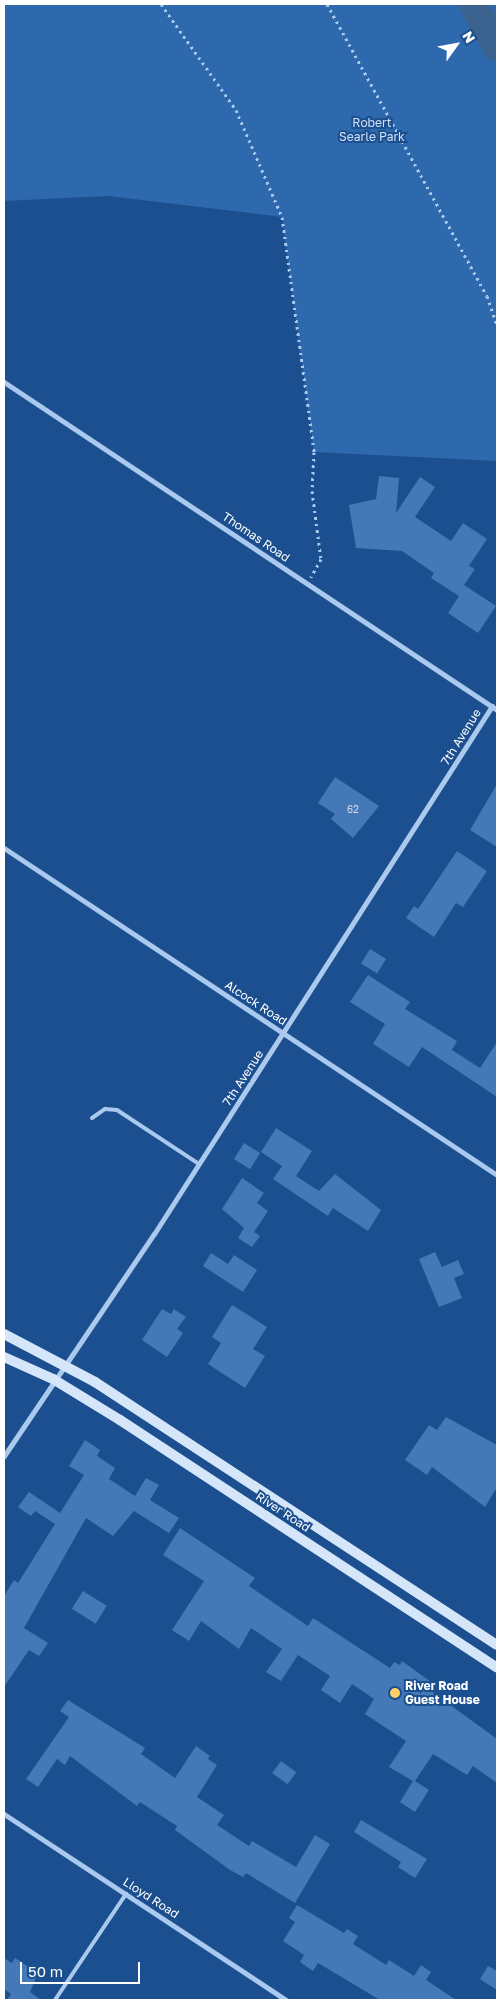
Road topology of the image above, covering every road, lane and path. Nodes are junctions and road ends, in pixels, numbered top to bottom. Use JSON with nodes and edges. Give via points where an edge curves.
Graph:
{"nodes":[{"id":1,"x":161,"y":4,"type":"edge"},
{"id":2,"x":327,"y":4,"type":"edge"},
{"id":3,"x":497,"y":325,"type":"edge"},
{"id":4,"x":4,"y":382,"type":"edge"},
{"id":5,"x":307,"y":584,"type":"junction"},
{"id":6,"x":492,"y":706,"type":"junction"},
{"id":7,"x":497,"y":710,"type":"edge"},
{"id":8,"x":4,"y":848,"type":"edge"},
{"id":9,"x":284,"y":1034,"type":"junction"},
{"id":10,"x":92,"y":1118,"type":"dead end"},
{"id":11,"x":199,"y":1164,"type":"junction"},
{"id":12,"x":497,"y":1175,"type":"edge"},
{"id":13,"x":4,"y":1333,"type":"edge"},
{"id":14,"x":4,"y":1357,"type":"edge"},
{"id":15,"x":68,"y":1366,"type":"junction"},
{"id":16,"x":53,"y":1379,"type":"junction"},
{"id":17,"x":4,"y":1456,"type":"edge"},
{"id":18,"x":302,"y":1516,"type":"junction"},
{"id":19,"x":292,"y":1532,"type":"junction"},
{"id":20,"x":476,"y":1631,"type":"junction"},
{"id":21,"x":497,"y":1646,"type":"edge"},
{"id":22,"x":465,"y":1647,"type":"junction"},
{"id":23,"x":497,"y":1668,"type":"edge"},
{"id":24,"x":4,"y":1814,"type":"edge"},
{"id":25,"x":126,"y":1894,"type":"junction"},
{"id":26,"x":54,"y":2000,"type":"edge"},
{"id":27,"x":286,"y":2000,"type":"edge"}],
"edges":[{"from":1,"to":5,"type":"path","via":[[236,110],[282,218],[314,452],[312,491],[321,559]]},
{"from":2,"to":3,"type":"path","via":[[487,296]]},
{"from":4,"to":5,"type":"street","name":"Thomas Road"},
{"from":5,"to":6,"type":"street","name":"Thomas Road"},
{"from":6,"to":7,"type":"street","name":"Thomas Road"},
{"from":6,"to":9,"type":"street","name":"7th Avenue"},
{"from":8,"to":9,"type":"street","name":"Alcock Road"},
{"from":9,"to":11,"type":"street","name":"7th Avenue"},
{"from":9,"to":12,"type":"street","name":"Alcock Road"},
{"from":10,"to":11,"type":"lane","via":[[105,1110],[117,1110]]},
{"from":11,"to":15,"type":"street","name":"7th Avenue"},
{"from":13,"to":15,"type":"main road","name":"River Road"},
{"from":14,"to":16,"type":"main road","name":"River Road"},
{"from":15,"to":16,"type":"street","name":"7th Avenue"},
{"from":15,"to":18,"type":"main road","name":"River Road"},
{"from":16,"to":17,"type":"street","name":"7th Avenue"},
{"from":16,"to":19,"type":"main road","name":"River Road"},
{"from":18,"to":19,"type":"main road"},
{"from":18,"to":20,"type":"main road","name":"River Road"},
{"from":19,"to":22,"type":"main road","name":"River Road"},
{"from":20,"to":21,"type":"main road","name":"River Road"},
{"from":20,"to":22,"type":"main road"},
{"from":22,"to":23,"type":"main road","name":"River Road"},
{"from":24,"to":25,"type":"street","name":"Lloyd Road"},
{"from":25,"to":26,"type":"lane"},
{"from":25,"to":27,"type":"street","name":"Lloyd Road"}]}
